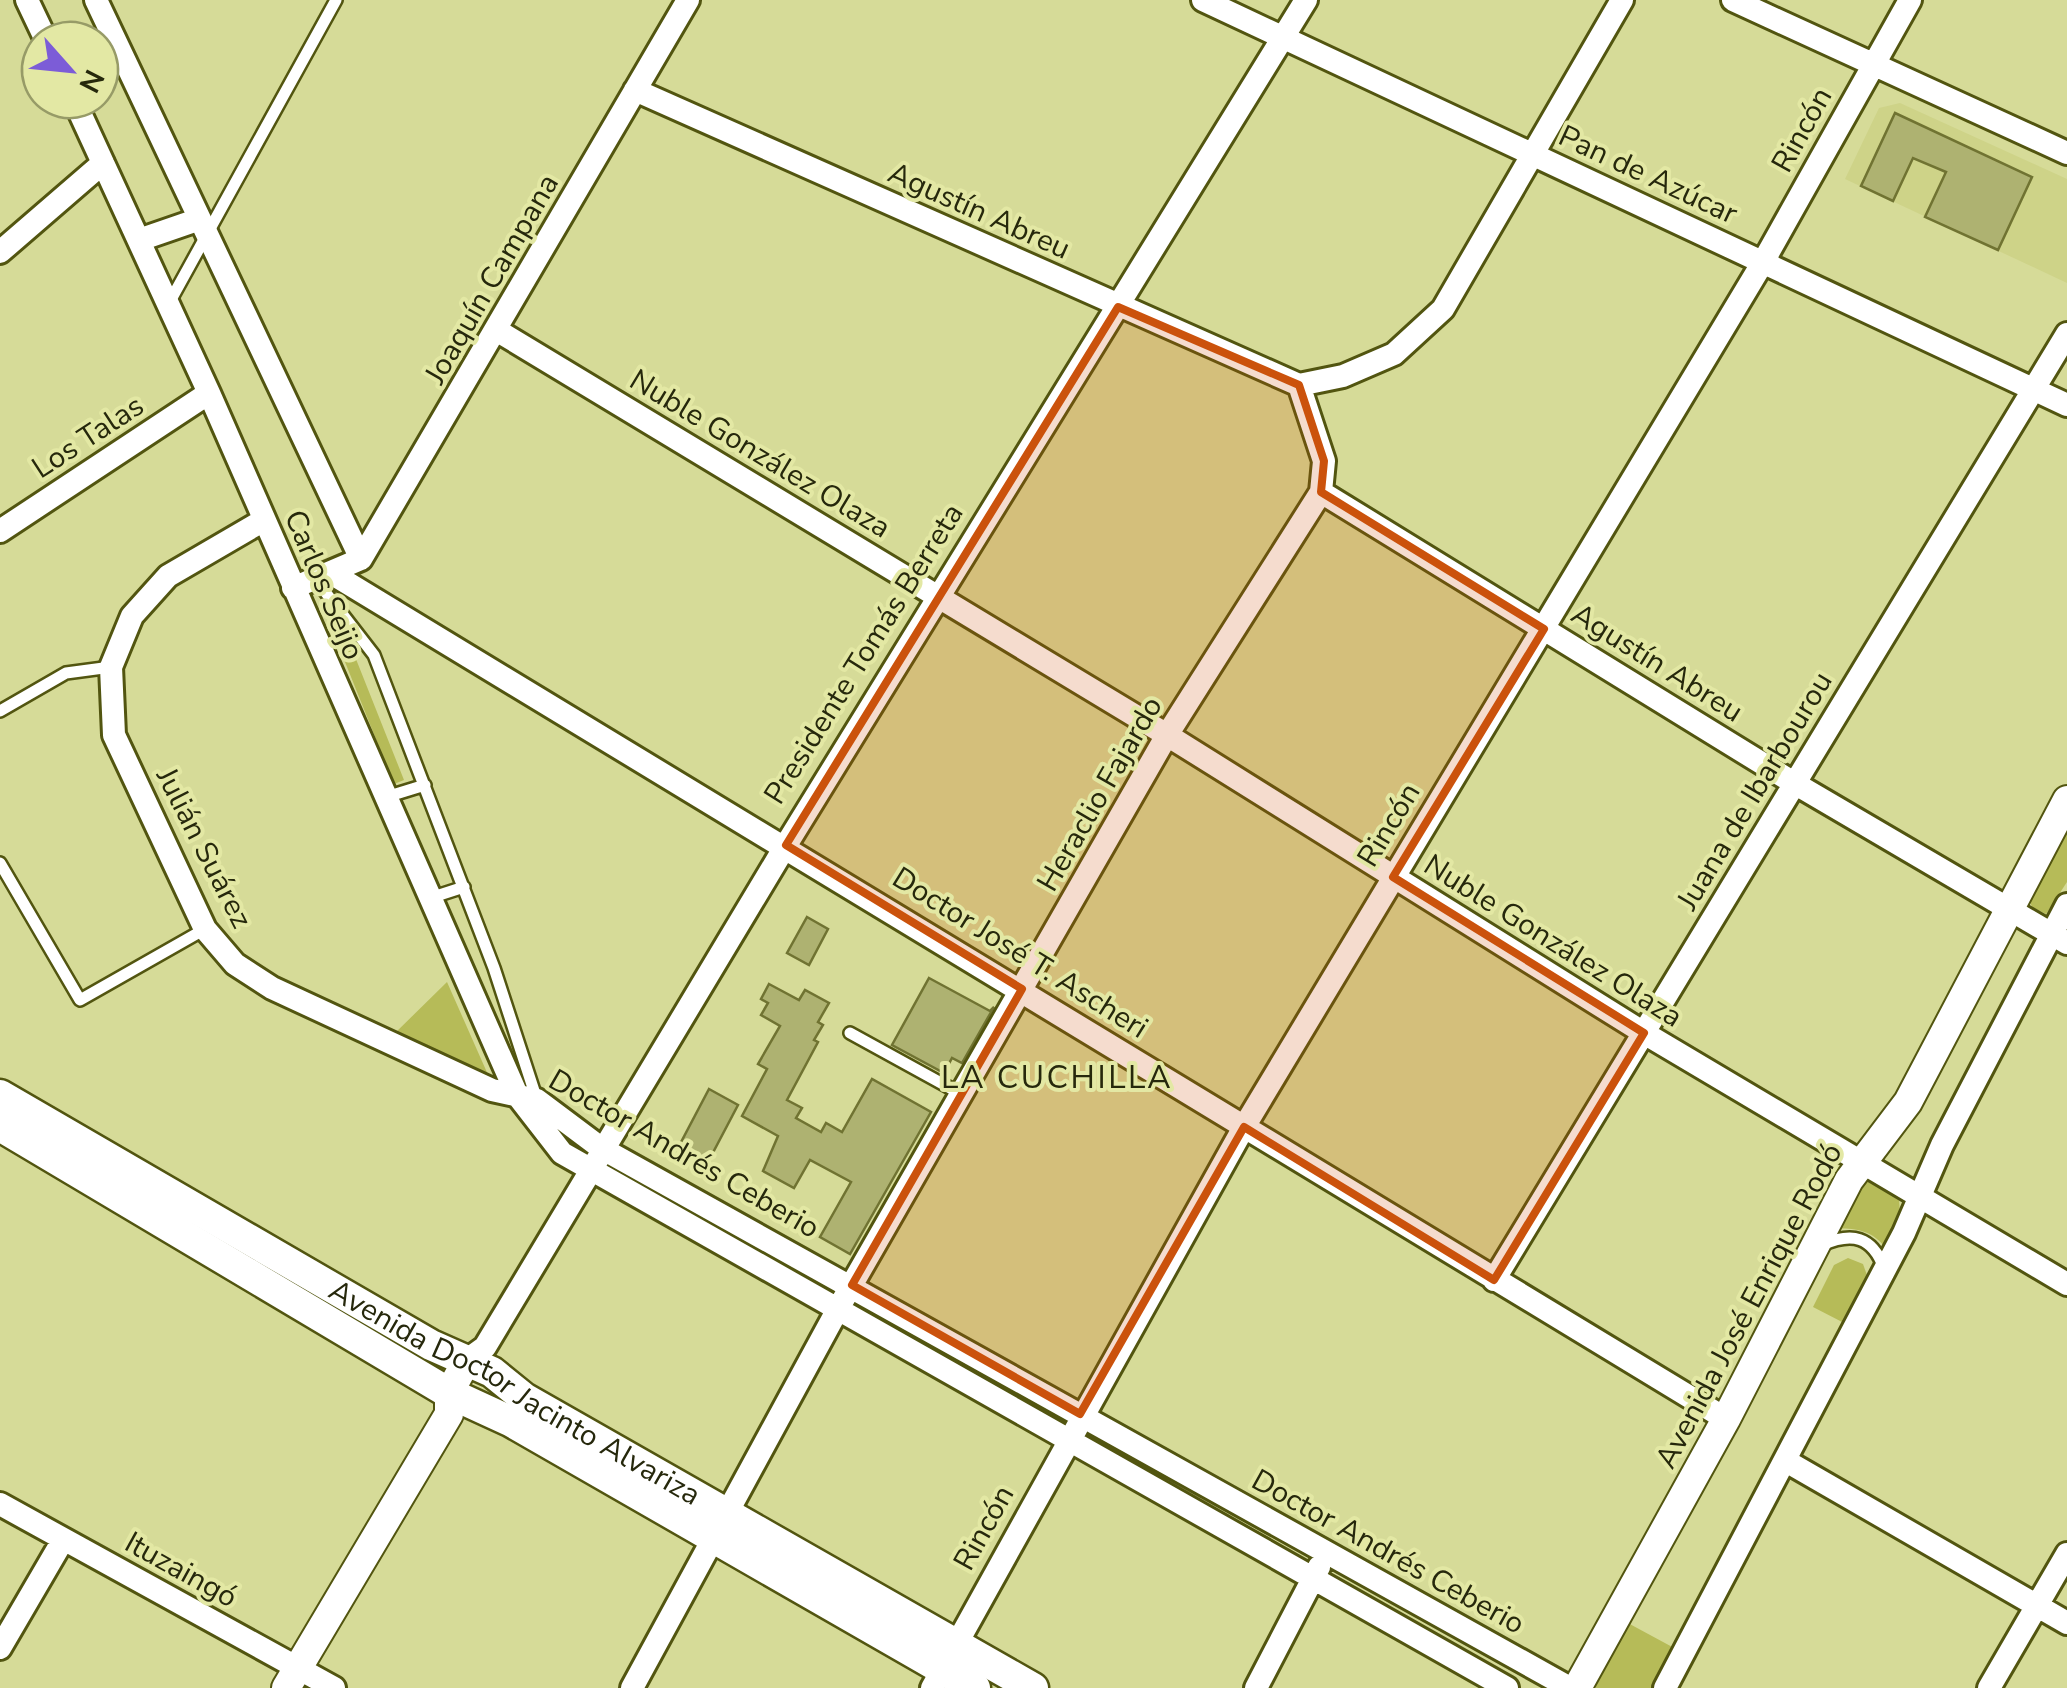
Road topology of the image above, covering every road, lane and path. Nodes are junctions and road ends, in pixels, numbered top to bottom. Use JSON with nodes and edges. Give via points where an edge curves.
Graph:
{"nodes":[{"id":1,"x":96,"y":0,"type":"edge"},
{"id":2,"x":336,"y":0,"type":"edge"},
{"id":3,"x":688,"y":0,"type":"edge"},
{"id":4,"x":1203,"y":0,"type":"edge"},
{"id":5,"x":1306,"y":0,"type":"edge"},
{"id":6,"x":1622,"y":0,"type":"edge"},
{"id":7,"x":1733,"y":0,"type":"edge"},
{"id":8,"x":1910,"y":0,"type":"edge"},
{"id":9,"x":1282,"y":39,"type":"junction"},
{"id":10,"x":1872,"y":64,"type":"junction"},
{"id":11,"x":636,"y":90,"type":"junction"},
{"id":12,"x":83,"y":120,"type":"edge"},
{"id":13,"x":2067,"y":153,"type":"edge"},
{"id":14,"x":1532,"y":155,"type":"junction"},
{"id":15,"x":103,"y":163,"type":"junction"},
{"id":16,"x":201,"y":229,"type":"junction"},
{"id":17,"x":138,"y":240,"type":"junction"},
{"id":18,"x":0,"y":252,"type":"edge"},
{"id":19,"x":1763,"y":262,"type":"junction"},
{"id":20,"x":168,"y":305,"type":"junction"},
{"id":21,"x":1118,"y":306,"type":"junction"},
{"id":22,"x":498,"y":331,"type":"junction"},
{"id":23,"x":2067,"y":334,"type":"edge"},
{"id":24,"x":1299,"y":386,"type":"junction"},
{"id":25,"x":2035,"y":390,"type":"junction"},
{"id":26,"x":209,"y":393,"type":"junction"},
{"id":27,"x":2067,"y":405,"type":"edge"},
{"id":28,"x":1320,"y":492,"type":"junction"},
{"id":29,"x":264,"y":520,"type":"junction"},
{"id":30,"x":0,"y":531,"type":"edge"},
{"id":31,"x":361,"y":559,"type":"junction"},
{"id":32,"x":324,"y":576,"type":"junction"},
{"id":33,"x":293,"y":588,"type":"junction"},
{"id":34,"x":937,"y":596,"type":"junction"},
{"id":35,"x":1544,"y":628,"type":"junction"},
{"id":36,"x":111,"y":667,"type":"junction"},
{"id":37,"x":0,"y":711,"type":"edge"},
{"id":38,"x":1167,"y":735,"type":"junction"},
{"id":39,"x":1794,"y":783,"type":"junction"},
{"id":40,"x":425,"y":785,"type":"junction"},
{"id":41,"x":383,"y":798,"type":"junction"},
{"id":42,"x":2067,"y":800,"type":"edge"},
{"id":43,"x":786,"y":845,"type":"junction"},
{"id":44,"x":0,"y":863,"type":"edge"},
{"id":45,"x":1392,"y":878,"type":"junction"},
{"id":46,"x":464,"y":887,"type":"junction"},
{"id":47,"x":428,"y":899,"type":"junction"},
{"id":48,"x":2067,"y":905,"type":"edge"},
{"id":49,"x":2010,"y":910,"type":"junction"},
{"id":50,"x":205,"y":928,"type":"junction"},
{"id":51,"x":2059,"y":938,"type":"edge"},
{"id":52,"x":494,"y":968,"type":"junction"},
{"id":53,"x":464,"y":980,"type":"junction"},
{"id":54,"x":1022,"y":989,"type":"junction"},
{"id":55,"x":850,"y":1033,"type":"dead end"},
{"id":56,"x":1644,"y":1033,"type":"junction"},
{"id":57,"x":962,"y":1094,"type":"junction"},
{"id":58,"x":527,"y":1098,"type":"junction"},
{"id":59,"x":7,"y":1122,"type":"edge"},
{"id":60,"x":1244,"y":1127,"type":"junction"},
{"id":61,"x":595,"y":1158,"type":"junction"},
{"id":62,"x":1859,"y":1163,"type":"junction"},
{"id":63,"x":1922,"y":1198,"type":"junction"},
{"id":64,"x":1814,"y":1249,"type":"junction"},
{"id":65,"x":1884,"y":1268,"type":"junction"},
{"id":66,"x":1494,"y":1280,"type":"junction"},
{"id":67,"x":2067,"y":1284,"type":"edge"},
{"id":68,"x":852,"y":1285,"type":"junction"},
{"id":69,"x":840,"y":1307,"type":"junction"},
{"id":70,"x":482,"y":1360,"type":"junction"},
{"id":71,"x":457,"y":1404,"type":"junction"},
{"id":72,"x":1080,"y":1414,"type":"junction"},
{"id":73,"x":1726,"y":1419,"type":"junction"},
{"id":74,"x":1068,"y":1438,"type":"junction"},
{"id":75,"x":1786,"y":1461,"type":"junction"},
{"id":76,"x":0,"y":1504,"type":"edge"},
{"id":77,"x":723,"y":1528,"type":"junction"},
{"id":78,"x":64,"y":1540,"type":"junction"},
{"id":79,"x":1328,"y":1552,"type":"junction"},
{"id":80,"x":2067,"y":1554,"type":"edge"},
{"id":81,"x":1314,"y":1577,"type":"junction"},
{"id":82,"x":2036,"y":1606,"type":"junction"},
{"id":83,"x":2067,"y":1624,"type":"edge"},
{"id":84,"x":0,"y":1648,"type":"edge"},
{"id":85,"x":943,"y":1666,"type":"edge"},
{"id":86,"x":292,"y":1678,"type":"edge"},
{"id":87,"x":334,"y":1688,"type":"edge"},
{"id":88,"x":632,"y":1688,"type":"edge"},
{"id":89,"x":975,"y":1688,"type":"edge"},
{"id":90,"x":1033,"y":1688,"type":"edge"},
{"id":91,"x":1256,"y":1688,"type":"edge"},
{"id":92,"x":1507,"y":1688,"type":"edge"},
{"id":93,"x":1574,"y":1688,"type":"edge"},
{"id":94,"x":1665,"y":1688,"type":"edge"},
{"id":95,"x":1989,"y":1688,"type":"edge"}],
"edges":[{"from":1,"to":16,"type":"street"},
{"from":2,"to":16,"type":"lane"},
{"from":3,"to":11,"type":"street","name":"Joaquín Campana"},
{"from":4,"to":9,"type":"street","name":"Pan de Azúcar"},
{"from":5,"to":9,"type":"street","name":"Presidente Tomás Berreta"},
{"from":6,"to":14,"type":"street"},
{"from":7,"to":10,"type":"street"},
{"from":8,"to":10,"type":"street","name":"Rincón"},
{"from":9,"to":14,"type":"street","name":"Pan de Azúcar"},
{"from":9,"to":21,"type":"street","name":"Presidente Tomás Berreta"},
{"from":10,"to":13,"type":"street"},
{"from":10,"to":19,"type":"street","name":"Rincón"},
{"from":11,"to":21,"type":"street","name":"Agustín Abreu"},
{"from":11,"to":22,"type":"street","name":"Joaquín Campana"},
{"from":12,"to":15,"type":"street","name":"Carlos Seijo"},
{"from":14,"to":19,"type":"street","name":"Pan de Azúcar"},
{"from":14,"to":24,"type":"street","via":[[1462,281],[1421,334],[1368,367]]},
{"from":15,"to":17,"type":"street","name":"Carlos Seijo"},
{"from":15,"to":18,"type":"street"},
{"from":16,"to":17,"type":"street"},
{"from":16,"to":20,"type":"lane"},
{"from":16,"to":31,"type":"street"},
{"from":17,"to":20,"type":"street","name":"Carlos Seijo"},
{"from":19,"to":25,"type":"street","name":"Pan de Azúcar"},
{"from":19,"to":35,"type":"street","name":"Rincón"},
{"from":20,"to":26,"type":"street","name":"Carlos Seijo"},
{"from":21,"to":24,"type":"street","name":"Agustín Abreu"},
{"from":21,"to":34,"type":"street","name":"Presidente Tomás Berreta"},
{"from":22,"to":31,"type":"street","name":"Joaquín Campana"},
{"from":22,"to":34,"type":"street","name":"Nuble González Olaza"},
{"from":23,"to":25,"type":"street","name":"Juana de Ibarbourou"},
{"from":24,"to":28,"type":"street","via":[[1324,461]]},
{"from":25,"to":27,"type":"street","name":"Pan de Azúcar"},
{"from":25,"to":39,"type":"street","name":"Juana de Ibarbourou"},
{"from":26,"to":29,"type":"street","name":"Carlos Seijo"},
{"from":26,"to":30,"type":"street","name":"Los Talas"},
{"from":28,"to":35,"type":"street","name":"Agustín Abreu"},
{"from":28,"to":38,"type":"street","name":"Heraclio Fajardo"},
{"from":29,"to":33,"type":"street","name":"Carlos Seijo"},
{"from":29,"to":36,"type":"street","name":"Julián Suárez","via":[[168,576],[132,616]]},
{"from":31,"to":32,"type":"street"},
{"from":32,"to":33,"type":"street"},
{"from":32,"to":40,"type":"lane","via":[[374,655]]},
{"from":32,"to":43,"type":"street","name":"Doctor José T. Ascheri"},
{"from":33,"to":41,"type":"street","name":"Carlos Seijo"},
{"from":34,"to":38,"type":"street","name":"Nuble González Olaza"},
{"from":34,"to":43,"type":"street","name":"Presidente Tomás Berreta"},
{"from":35,"to":39,"type":"street","name":"Agustín Abreu"},
{"from":35,"to":45,"type":"street","name":"Rincón"},
{"from":36,"to":37,"type":"lane","via":[[66,673]]},
{"from":36,"to":50,"type":"street","name":"Julián Suárez","via":[[114,735]]},
{"from":38,"to":45,"type":"street","name":"Nuble González Olaza"},
{"from":38,"to":54,"type":"street","name":"Heraclio Fajardo"},
{"from":39,"to":49,"type":"street","name":"Agustín Abreu"},
{"from":39,"to":56,"type":"street","name":"Juana de Ibarbourou"},
{"from":40,"to":41,"type":"lane"},
{"from":40,"to":46,"type":"lane"},
{"from":41,"to":47,"type":"street","name":"Carlos Seijo"},
{"from":42,"to":49,"type":"street","name":"Avenida José Enrique Rodó"},
{"from":43,"to":54,"type":"street","name":"Doctor José T. Ascheri"},
{"from":43,"to":61,"type":"street","name":"Presidente Tomás Berreta"},
{"from":44,"to":50,"type":"lane","via":[[80,1000]]},
{"from":45,"to":56,"type":"street","name":"Nuble González Olaza"},
{"from":45,"to":60,"type":"street","name":"Rincón"},
{"from":46,"to":47,"type":"lane"},
{"from":46,"to":52,"type":"lane"},
{"from":47,"to":53,"type":"street","name":"Carlos Seijo"},
{"from":48,"to":51,"type":"street"},
{"from":49,"to":51,"type":"street","name":"Agustín Abreu"},
{"from":49,"to":62,"type":"street","name":"Avenida José Enrique Rodó","via":[[1908,1102]]},
{"from":50,"to":58,"type":"street","name":"Julián Suárez","via":[[235,964],[272,988],[492,1090]]},
{"from":51,"to":63,"type":"street","via":[[1942,1144]]},
{"from":52,"to":53,"type":"lane"},
{"from":52,"to":58,"type":"lane"},
{"from":53,"to":58,"type":"street","name":"Carlos Seijo"},
{"from":54,"to":57,"type":"street","name":"Heraclio Fajardo"},
{"from":54,"to":60,"type":"street","name":"Doctor José T. Ascheri"},
{"from":55,"to":57,"type":"lane"},
{"from":56,"to":62,"type":"street","name":"Nuble González Olaza"},
{"from":56,"to":66,"type":"street","name":"Juana de Ibarbourou"},
{"from":57,"to":68,"type":"street","name":"Heraclio Fajardo"},
{"from":58,"to":61,"type":"street","name":"Doctor Andrés Ceberio","via":[[562,1153]]},
{"from":59,"to":70,"type":"main road","name":"Avenida Doctor Jacinto Alvariza","via":[[432,1345]]},
{"from":59,"to":71,"type":"main road","name":"Avenida Doctor Jacinto Alvariza"},
{"from":60,"to":66,"type":"street","name":"Doctor José T. Ascheri"},
{"from":60,"to":72,"type":"street","name":"Rincón"},
{"from":61,"to":68,"type":"street","name":"Doctor Andrés Ceberio"},
{"from":61,"to":69,"type":"street","name":"Doctor Andrés Ceberio"},
{"from":61,"to":70,"type":"street","name":"Presidente Tomás Berreta"},
{"from":62,"to":63,"type":"street","name":"Nuble González Olaza"},
{"from":62,"to":64,"type":"street","name":"Avenida José Enrique Rodó"},
{"from":63,"to":65,"type":"street"},
{"from":63,"to":67,"type":"street","name":"Nuble González Olaza"},
{"from":64,"to":65,"type":"lane","via":[[1847,1236],[1864,1239]]},
{"from":64,"to":73,"type":"street","name":"Avenida José Enrique Rodó"},
{"from":65,"to":75,"type":"street"},
{"from":66,"to":73,"type":"street","name":"Doctor José T. Ascheri"},
{"from":68,"to":69,"type":"street","name":"Heraclio Fajardo"},
{"from":68,"to":72,"type":"street","name":"Doctor Andrés Ceberio"},
{"from":69,"to":74,"type":"street","name":"Doctor Andrés Ceberio"},
{"from":69,"to":77,"type":"street","name":"Heraclio Fajardo"},
{"from":70,"to":71,"type":"street","name":"Presidente Tomás Berreta"},
{"from":70,"to":77,"type":"main road","name":"Avenida Doctor Jacinto Alvariza","via":[[524,1398]]},
{"from":71,"to":77,"type":"main road","name":"Avenida Doctor Jacinto Alvariza"},
{"from":71,"to":86,"type":"street","name":"Presidente Tomás Berreta"},
{"from":72,"to":74,"type":"street","name":"Rincón"},
{"from":72,"to":79,"type":"street","name":"Doctor Andrés Ceberio"},
{"from":73,"to":93,"type":"street","name":"Avenida José Enrique Rodó"},
{"from":74,"to":81,"type":"street","name":"Doctor Andrés Ceberio"},
{"from":74,"to":85,"type":"street","name":"Rincón"},
{"from":75,"to":82,"type":"street"},
{"from":75,"to":94,"type":"street"},
{"from":76,"to":78,"type":"street","name":"Ituzaingó"},
{"from":77,"to":85,"type":"main road","name":"Avenida Doctor Jacinto Alvariza"},
{"from":77,"to":88,"type":"street","name":"Heraclio Fajardo"},
{"from":78,"to":84,"type":"street"},
{"from":78,"to":86,"type":"street","name":"Ituzaingó"},
{"from":79,"to":81,"type":"street"},
{"from":79,"to":93,"type":"street","name":"Doctor Andrés Ceberio"},
{"from":80,"to":82,"type":"street"},
{"from":81,"to":91,"type":"street"},
{"from":81,"to":92,"type":"street","name":"Doctor Andrés Ceberio"},
{"from":82,"to":83,"type":"street"},
{"from":82,"to":95,"type":"street"},
{"from":85,"to":89,"type":"main road","name":"Avenida Doctor Jacinto Alvariza"},
{"from":85,"to":90,"type":"main road","name":"Avenida Doctor Jacinto Alvariza"},
{"from":86,"to":87,"type":"street","name":"Ituzaingó"}]}
